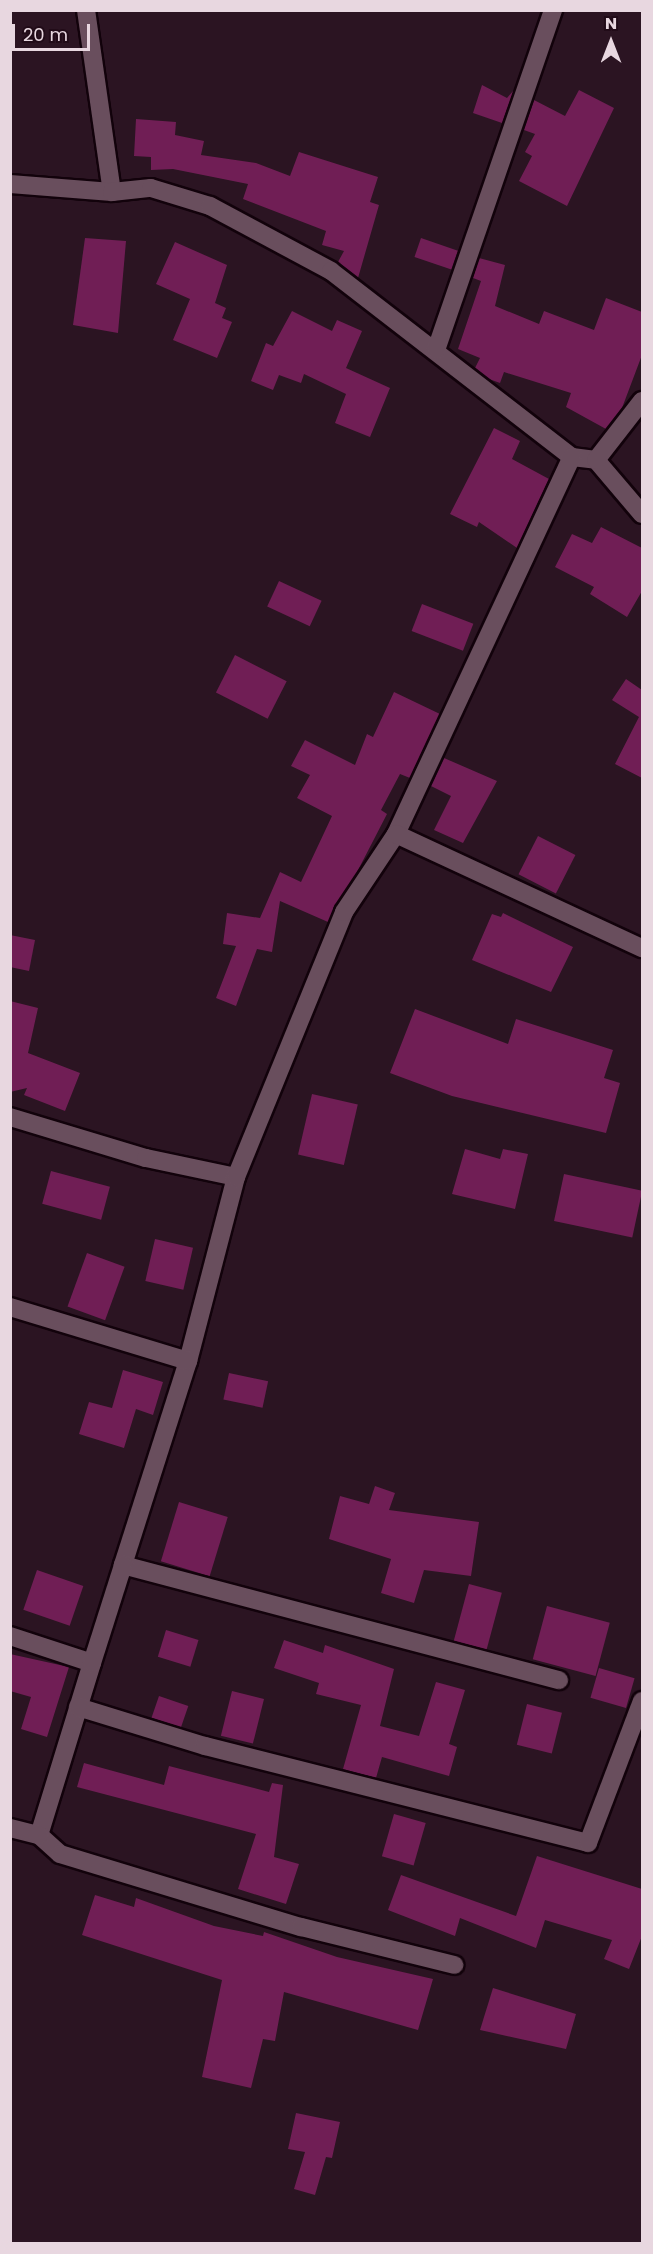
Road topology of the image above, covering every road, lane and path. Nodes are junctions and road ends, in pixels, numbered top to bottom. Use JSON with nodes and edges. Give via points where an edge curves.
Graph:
{"nodes":[{"id":1,"x":86,"y":10,"type":"edge"},
{"id":2,"x":552,"y":10,"type":"edge"},
{"id":3,"x":10,"y":184,"type":"edge"},
{"id":4,"x":112,"y":192,"type":"junction"},
{"id":5,"x":436,"y":350,"type":"junction"},
{"id":6,"x":642,"y":401,"type":"edge"},
{"id":7,"x":572,"y":456,"type":"junction"},
{"id":8,"x":596,"y":460,"type":"junction"},
{"id":9,"x":642,"y":514,"type":"edge"},
{"id":10,"x":396,"y":834,"type":"junction"},
{"id":11,"x":642,"y":948,"type":"edge"},
{"id":12,"x":10,"y":1117,"type":"edge"},
{"id":13,"x":236,"y":1177,"type":"junction"},
{"id":14,"x":10,"y":1307,"type":"edge"},
{"id":15,"x":188,"y":1361,"type":"junction"},
{"id":16,"x":123,"y":1565,"type":"junction"},
{"id":17,"x":10,"y":1636,"type":"edge"},
{"id":18,"x":92,"y":1663,"type":"junction"},
{"id":19,"x":559,"y":1680,"type":"dead end"},
{"id":20,"x":642,"y":1701,"type":"edge"},
{"id":21,"x":78,"y":1707,"type":"junction"},
{"id":22,"x":10,"y":1828,"type":"edge"},
{"id":23,"x":39,"y":1835,"type":"junction"},
{"id":24,"x":454,"y":1965,"type":"dead end"}],
"edges":[{"from":1,"to":4,"type":"street"},
{"from":2,"to":5,"type":"street"},
{"from":3,"to":4,"type":"street"},
{"from":4,"to":5,"type":"street","via":[[151,188],[210,206],[330,271]]},
{"from":5,"to":7,"type":"street"},
{"from":6,"to":8,"type":"street"},
{"from":7,"to":8,"type":"street"},
{"from":7,"to":10,"type":"street"},
{"from":8,"to":9,"type":"street"},
{"from":10,"to":11,"type":"street"},
{"from":10,"to":13,"type":"street","via":[[344,912]]},
{"from":12,"to":13,"type":"street","via":[[146,1158]]},
{"from":13,"to":15,"type":"street"},
{"from":14,"to":15,"type":"street"},
{"from":15,"to":16,"type":"street"},
{"from":16,"to":18,"type":"street"},
{"from":16,"to":19,"type":"street"},
{"from":17,"to":18,"type":"street"},
{"from":18,"to":21,"type":"street"},
{"from":20,"to":21,"type":"street","via":[[588,1843],[205,1746]]},
{"from":21,"to":23,"type":"street"},
{"from":22,"to":23,"type":"street"},
{"from":23,"to":24,"type":"street","via":[[60,1854],[131,1878]]}]}
